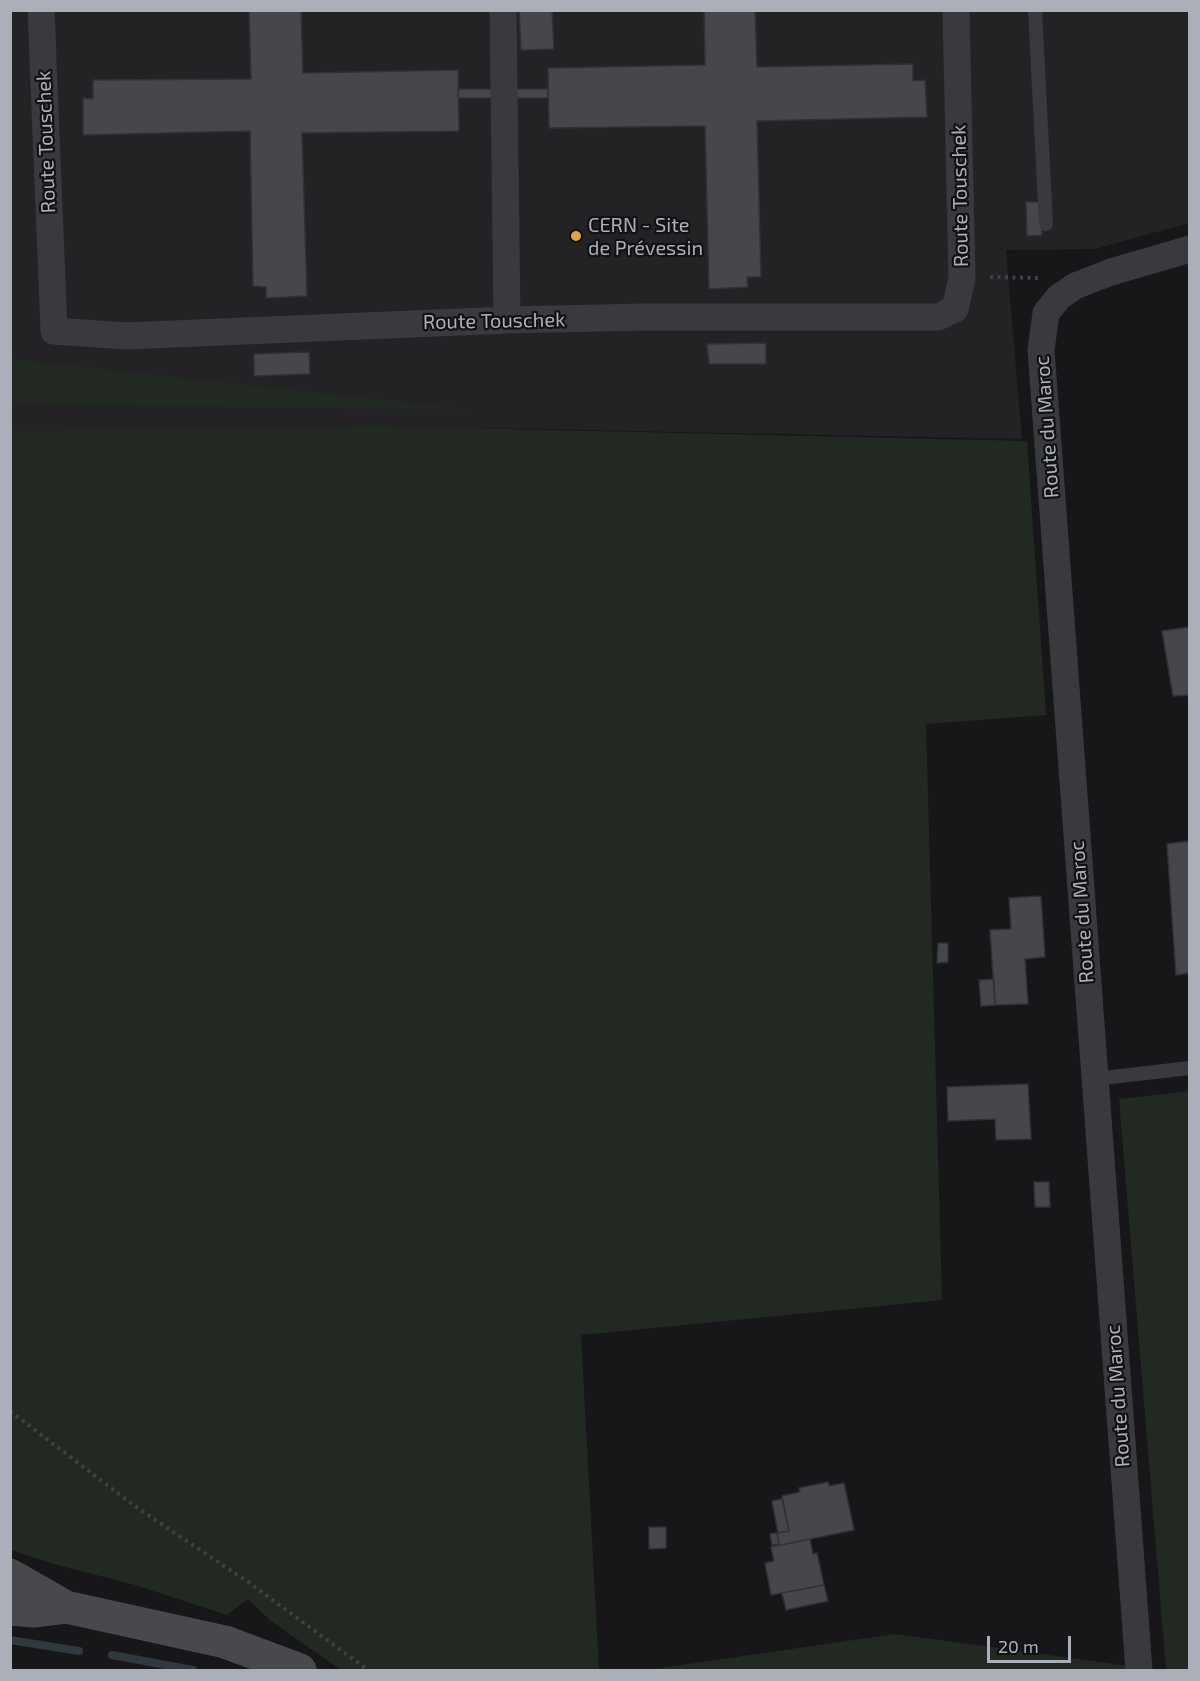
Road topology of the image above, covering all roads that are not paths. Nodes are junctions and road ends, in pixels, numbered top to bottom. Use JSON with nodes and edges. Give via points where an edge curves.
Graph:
{"nodes":[{"id":1,"x":41,"y":10,"type":"edge"},
{"id":2,"x":502,"y":10,"type":"edge"},
{"id":3,"x":956,"y":10,"type":"edge"},
{"id":4,"x":1035,"y":10,"type":"edge"},
{"id":5,"x":1046,"y":224,"type":"dead end"},
{"id":6,"x":1190,"y":249,"type":"edge"},
{"id":7,"x":507,"y":320,"type":"junction"},
{"id":8,"x":1190,"y":1068,"type":"edge"},
{"id":9,"x":1094,"y":1079,"type":"junction"},
{"id":10,"x":10,"y":1575,"type":"edge"},
{"id":11,"x":66,"y":1607,"type":"junction"},
{"id":12,"x":10,"y":1609,"type":"edge"},
{"id":13,"x":300,"y":1671,"type":"edge"},
{"id":14,"x":1139,"y":1671,"type":"edge"}],
"edges":[{"from":1,"to":7,"type":"street","name":"Route Touschek","via":[[54,331],[126,336]]},
{"from":2,"to":7,"type":"street"},
{"from":3,"to":7,"type":"street","name":"Route Touschek","via":[[962,278],[955,309],[938,317]]},
{"from":4,"to":5,"type":"lane"},
{"from":6,"to":9,"type":"street","name":"Route du Maroc","via":[[1111,272],[1059,297],[1046,313],[1041,350]]},
{"from":8,"to":9,"type":"lane"},
{"from":9,"to":14,"type":"street","name":"Route du Maroc"},
{"from":10,"to":11,"type":"main road"},
{"from":11,"to":12,"type":"main road"},
{"from":11,"to":13,"type":"main road","via":[[225,1642]]}]}
